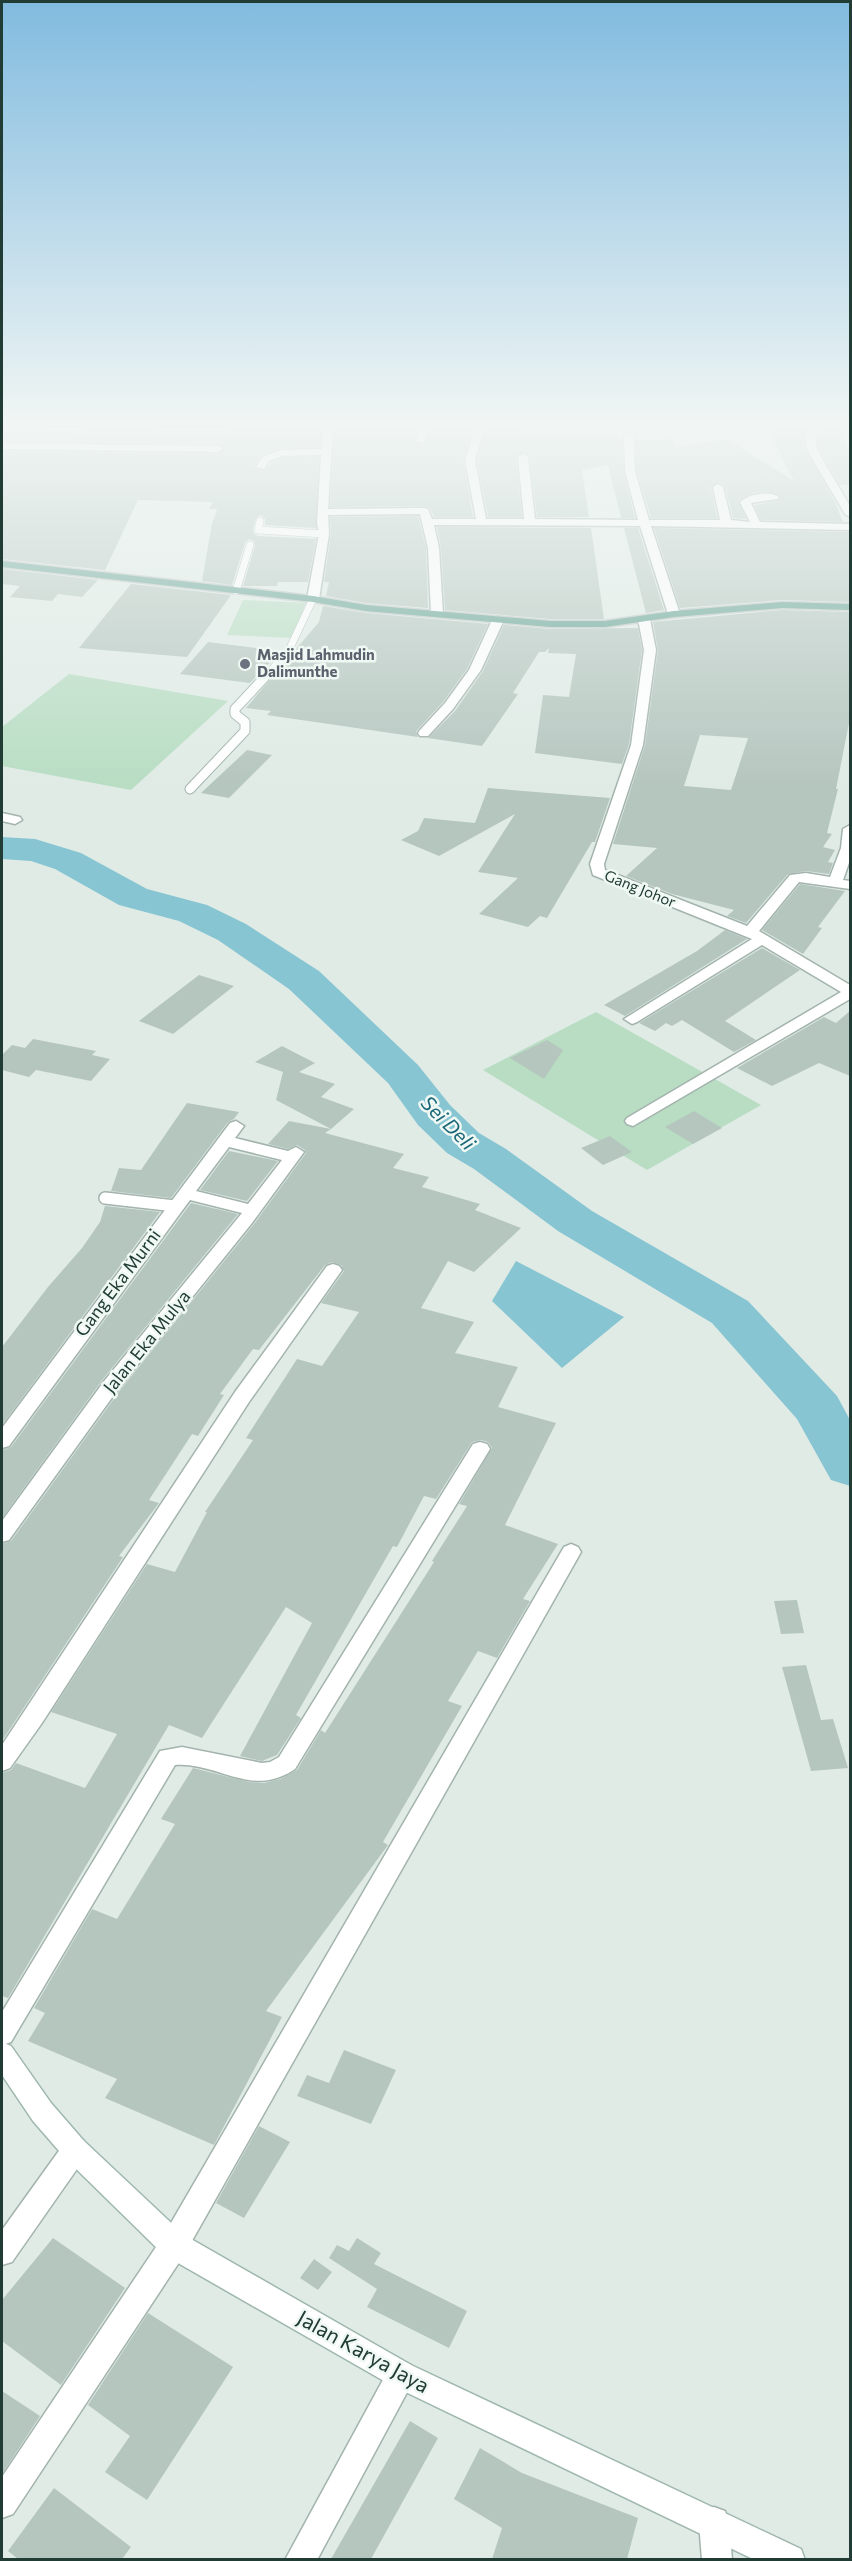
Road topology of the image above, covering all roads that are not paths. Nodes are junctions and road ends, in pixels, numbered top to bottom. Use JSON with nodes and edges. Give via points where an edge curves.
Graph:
{"nodes":[{"id":1,"x":249,"y":548,"type":"edge"},
{"id":2,"x":322,"y":548,"type":"edge"},
{"id":3,"x":432,"y":548,"type":"edge"},
{"id":4,"x":653,"y":548,"type":"edge"},
{"id":5,"x":2,"y":564,"type":"edge"},
{"id":6,"x":236,"y":591,"type":"junction"},
{"id":7,"x":313,"y":599,"type":"junction"},
{"id":8,"x":850,"y":607,"type":"edge"},
{"id":9,"x":437,"y":614,"type":"junction"},
{"id":10,"x":674,"y":614,"type":"junction"},
{"id":11,"x":644,"y":619,"type":"junction"},
{"id":12,"x":498,"y":621,"type":"junction"},
{"id":13,"x":424,"y":733,"type":"dead end"},
{"id":14,"x":190,"y":789,"type":"dead end"},
{"id":15,"x":850,"y":829,"type":"edge"},
{"id":16,"x":843,"y":883,"type":"edge"},
{"id":17,"x":756,"y":936,"type":"junction"},
{"id":18,"x":850,"y":992,"type":"edge"},
{"id":19,"x":632,"y":1019,"type":"dead end"},
{"id":20,"x":633,"y":1121,"type":"dead end"},
{"id":21,"x":236,"y":1126,"type":"dead end"},
{"id":22,"x":225,"y":1141,"type":"junction"},
{"id":23,"x":105,"y":1198,"type":"dead end"},
{"id":24,"x":181,"y":1200,"type":"junction"},
{"id":25,"x":252,"y":1210,"type":"junction"},
{"id":26,"x":333,"y":1270,"type":"dead end"},
{"id":27,"x":2,"y":1441,"type":"edge"},
{"id":28,"x":480,"y":1449,"type":"dead end"},
{"id":29,"x":2,"y":1535,"type":"edge"},
{"id":30,"x":571,"y":1552,"type":"dead end"},
{"id":31,"x":2,"y":1762,"type":"edge"},
{"id":32,"x":2,"y":2034,"type":"edge"},
{"id":33,"x":2,"y":2055,"type":"edge"},
{"id":34,"x":75,"y":2150,"type":"junction"},
{"id":35,"x":174,"y":2245,"type":"junction"},
{"id":36,"x":2,"y":2252,"type":"edge"},
{"id":37,"x":401,"y":2375,"type":"junction"},
{"id":38,"x":2,"y":2503,"type":"edge"},
{"id":39,"x":714,"y":2522,"type":"junction"},
{"id":40,"x":300,"y":2559,"type":"edge"},
{"id":41,"x":717,"y":2559,"type":"edge"},
{"id":42,"x":790,"y":2559,"type":"edge"}],
"edges":[{"from":1,"to":6,"type":"lane"},
{"from":2,"to":7,"type":"street"},
{"from":3,"to":9,"type":"street"},
{"from":4,"to":10,"type":"street"},
{"from":5,"to":6,"type":"main road"},
{"from":6,"to":7,"type":"main road"},
{"from":7,"to":9,"type":"main road"},
{"from":7,"to":14,"type":"lane","via":[[288,652],[235,709],[245,731]]},
{"from":8,"to":10,"type":"main road","via":[[782,605]]},
{"from":9,"to":12,"type":"main road"},
{"from":10,"to":11,"type":"main road"},
{"from":11,"to":12,"type":"main road","via":[[575,625]]},
{"from":11,"to":17,"type":"street","name":"Gang Johor","via":[[650,651],[637,745],[596,869],[602,875]]},
{"from":12,"to":13,"type":"street","via":[[475,670]]},
{"from":15,"to":16,"type":"street"},
{"from":16,"to":17,"type":"street","via":[[801,877],[792,880]]},
{"from":17,"to":18,"type":"street","name":"Gang Johor"},
{"from":17,"to":19,"type":"street"},
{"from":18,"to":20,"type":"street"},
{"from":21,"to":22,"type":"street","name":"Gang Eka Murni"},
{"from":22,"to":24,"type":"street","name":"Gang Eka Murni"},
{"from":22,"to":25,"type":"street","name":"Jalan Eka Mulya","via":[[294,1154]]},
{"from":23,"to":24,"type":"lane"},
{"from":24,"to":25,"type":"street"},
{"from":24,"to":27,"type":"street","name":"Gang Eka Murni"},
{"from":25,"to":29,"type":"street","name":"Jalan Eka Mulya","via":[[112,1384]]},
{"from":26,"to":31,"type":"street","via":[[242,1397]]},
{"from":28,"to":32,"type":"street","via":[[287,1763],[276,1772],[259,1773],[184,1755],[168,1756]]},
{"from":30,"to":35,"type":"street"},
{"from":33,"to":34,"type":"street","name":"Jalan Karya Jaya","via":[[42,2112]]},
{"from":34,"to":35,"type":"street","name":"Jalan Karya Jaya"},
{"from":34,"to":36,"type":"street"},
{"from":35,"to":37,"type":"street","name":"Jalan Karya Jaya"},
{"from":35,"to":38,"type":"street"},
{"from":37,"to":39,"type":"street","name":"Jalan Karya Jaya"},
{"from":37,"to":40,"type":"street"},
{"from":39,"to":41,"type":"street"},
{"from":39,"to":42,"type":"street","name":"Jalan Karya Jaya"}]}
